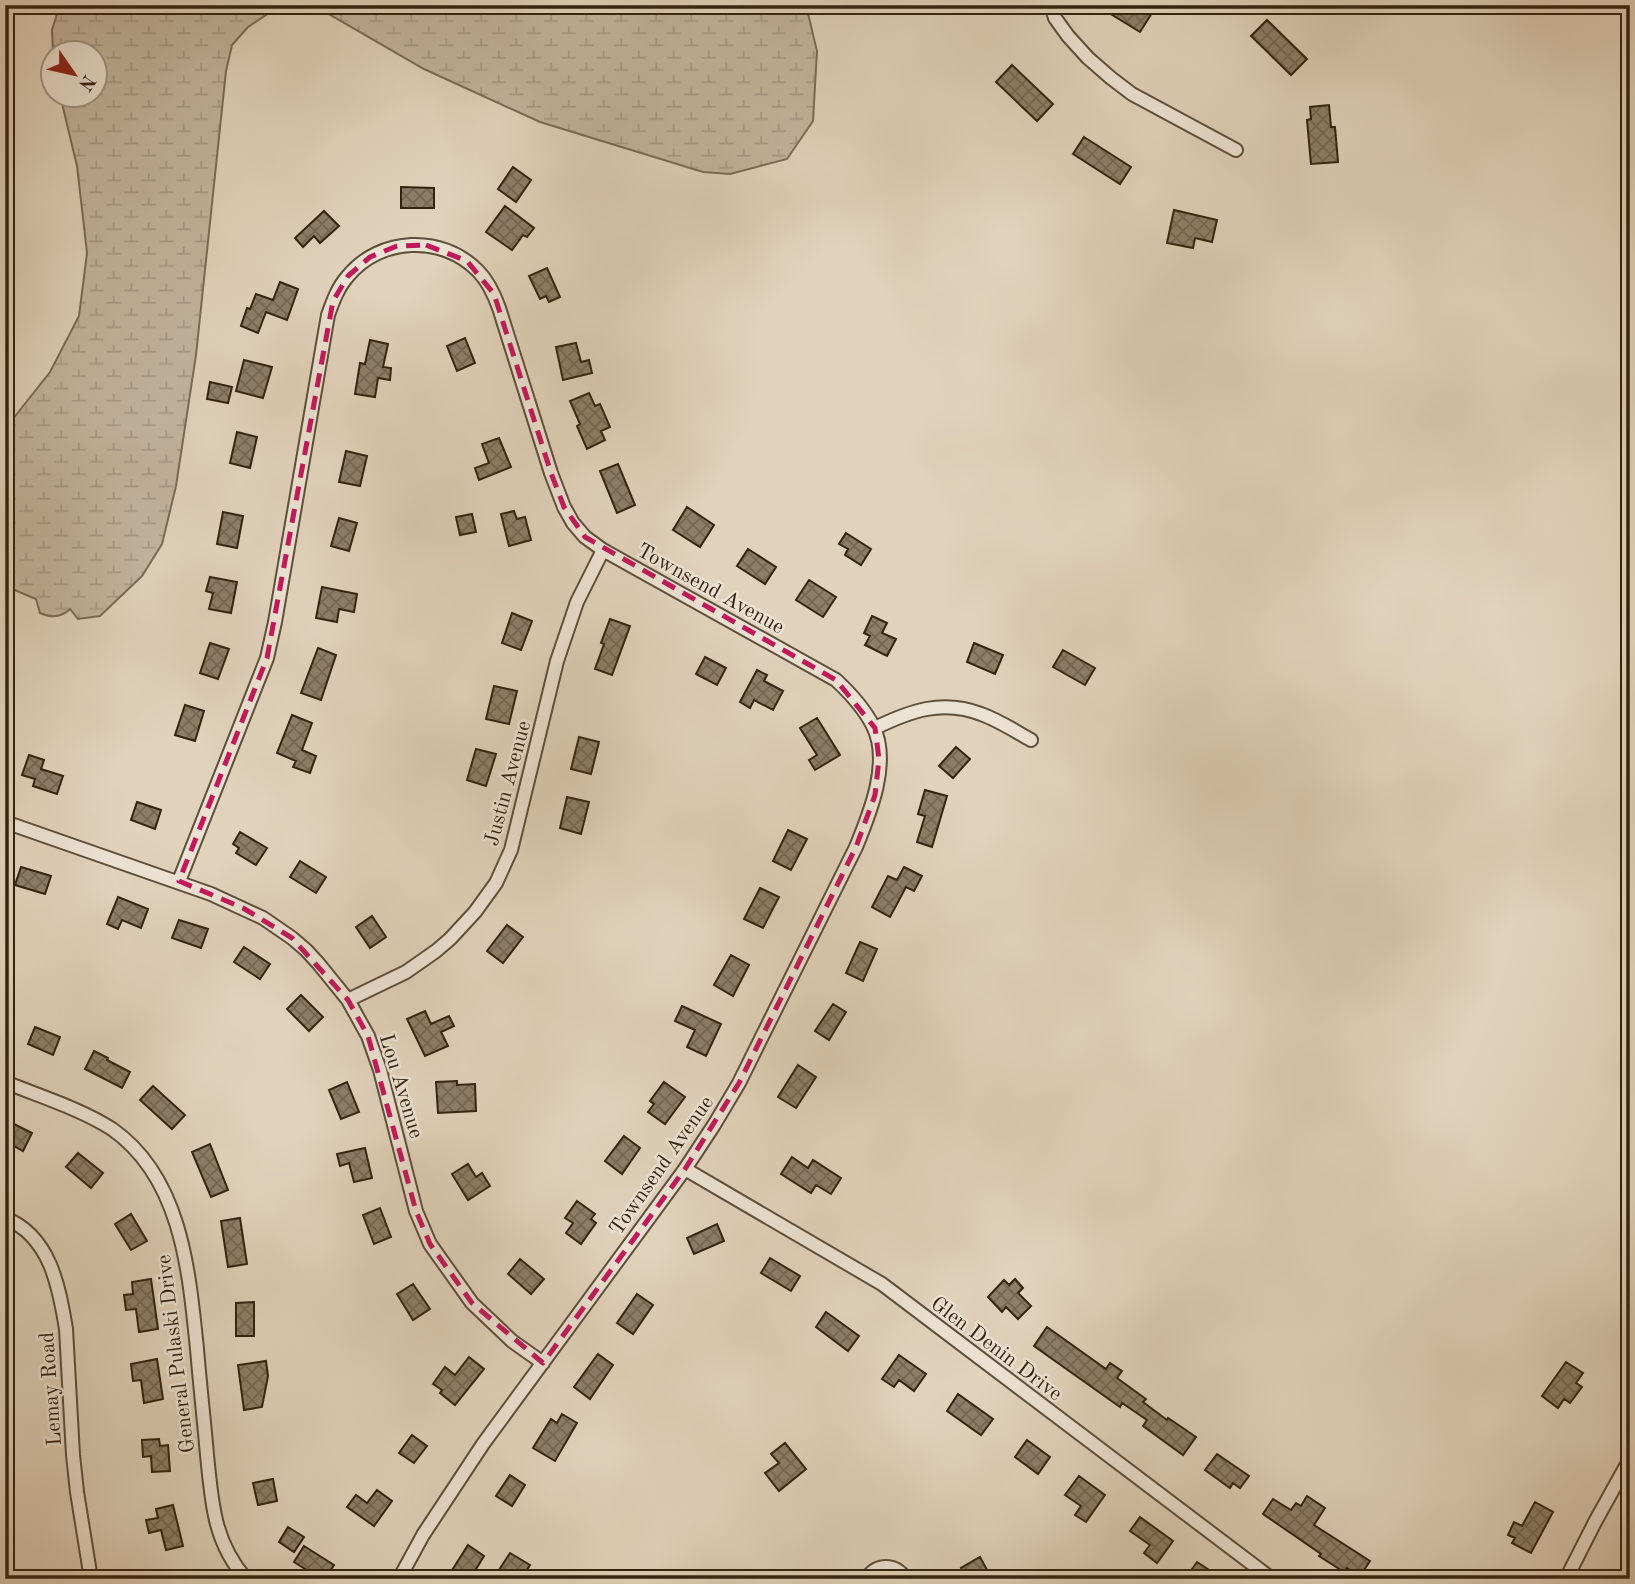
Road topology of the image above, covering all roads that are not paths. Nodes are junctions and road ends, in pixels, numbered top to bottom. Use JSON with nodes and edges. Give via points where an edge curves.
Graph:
{"nodes":[{"id":1,"x":1051,"y":5,"type":"edge"},
{"id":2,"x":1236,"y":150,"type":"dead end"},
{"id":3,"x":603,"y":550,"type":"junction"},
{"id":4,"x":874,"y":728,"type":"junction"},
{"id":5,"x":1031,"y":740,"type":"dead end"},
{"id":6,"x":5,"y":822,"type":"edge"},
{"id":7,"x":179,"y":881,"type":"junction"},
{"id":8,"x":348,"y":1000,"type":"junction"},
{"id":9,"x":5,"y":1082,"type":"edge"},
{"id":10,"x":685,"y":1170,"type":"junction"},
{"id":11,"x":5,"y":1218,"type":"edge"},
{"id":12,"x":542,"y":1363,"type":"junction"},
{"id":13,"x":1630,"y":1459,"type":"edge"},
{"id":14,"x":92,"y":1579,"type":"edge"},
{"id":15,"x":246,"y":1579,"type":"edge"},
{"id":16,"x":400,"y":1579,"type":"edge"},
{"id":17,"x":866,"y":1579,"type":"edge"},
{"id":18,"x":906,"y":1579,"type":"edge"},
{"id":19,"x":1272,"y":1579,"type":"edge"},
{"id":20,"x":1566,"y":1579,"type":"edge"}],
"edges":[{"from":1,"to":2,"type":"street","via":[[1068,36],[1111,78]]},
{"from":3,"to":4,"type":"street","name":"Townsend Avenue","via":[[836,680],[853,695]]},
{"from":3,"to":7,"type":"street","name":"Townsend Avenue","via":[[585,537],[564,507],[499,308],[478,271],[441,248],[412,245],[383,251],[358,265],[339,287],[328,314],[267,658]]},
{"from":3,"to":8,"type":"street","name":"Justin Avenue","via":[[577,602],[557,661],[512,850],[496,883],[436,951],[406,972]]},
{"from":4,"to":5,"type":"street","via":[[925,708],[967,709]]},
{"from":4,"to":10,"type":"street","name":"Townsend Avenue","via":[[878,778],[856,847],[739,1083]]},
{"from":6,"to":7,"type":"street","name":"Lou Avenue"},
{"from":7,"to":8,"type":"street","name":"Lou Avenue","via":[[278,927],[318,963]]},
{"from":8,"to":12,"type":"street","name":"Lou Avenue","via":[[380,1070],[416,1211],[430,1244],[472,1303]]},
{"from":9,"to":15,"type":"street","name":"General Pulaski Drive","via":[[111,1129],[138,1153],[160,1183],[188,1269],[215,1523]]},
{"from":10,"to":12,"type":"street","name":"Townsend Avenue"},
{"from":10,"to":19,"type":"street","name":"Glen Denin Drive","via":[[882,1284]]},
{"from":11,"to":14,"type":"street","name":"Lemay Road","via":[[40,1244],[64,1311],[73,1455]]},
{"from":12,"to":16,"type":"street","name":"Townsend Avenue","via":[[449,1494]]},
{"from":13,"to":20,"type":"street"},
{"from":17,"to":18,"type":"street","via":[[873,1570],[887,1566]]}]}
